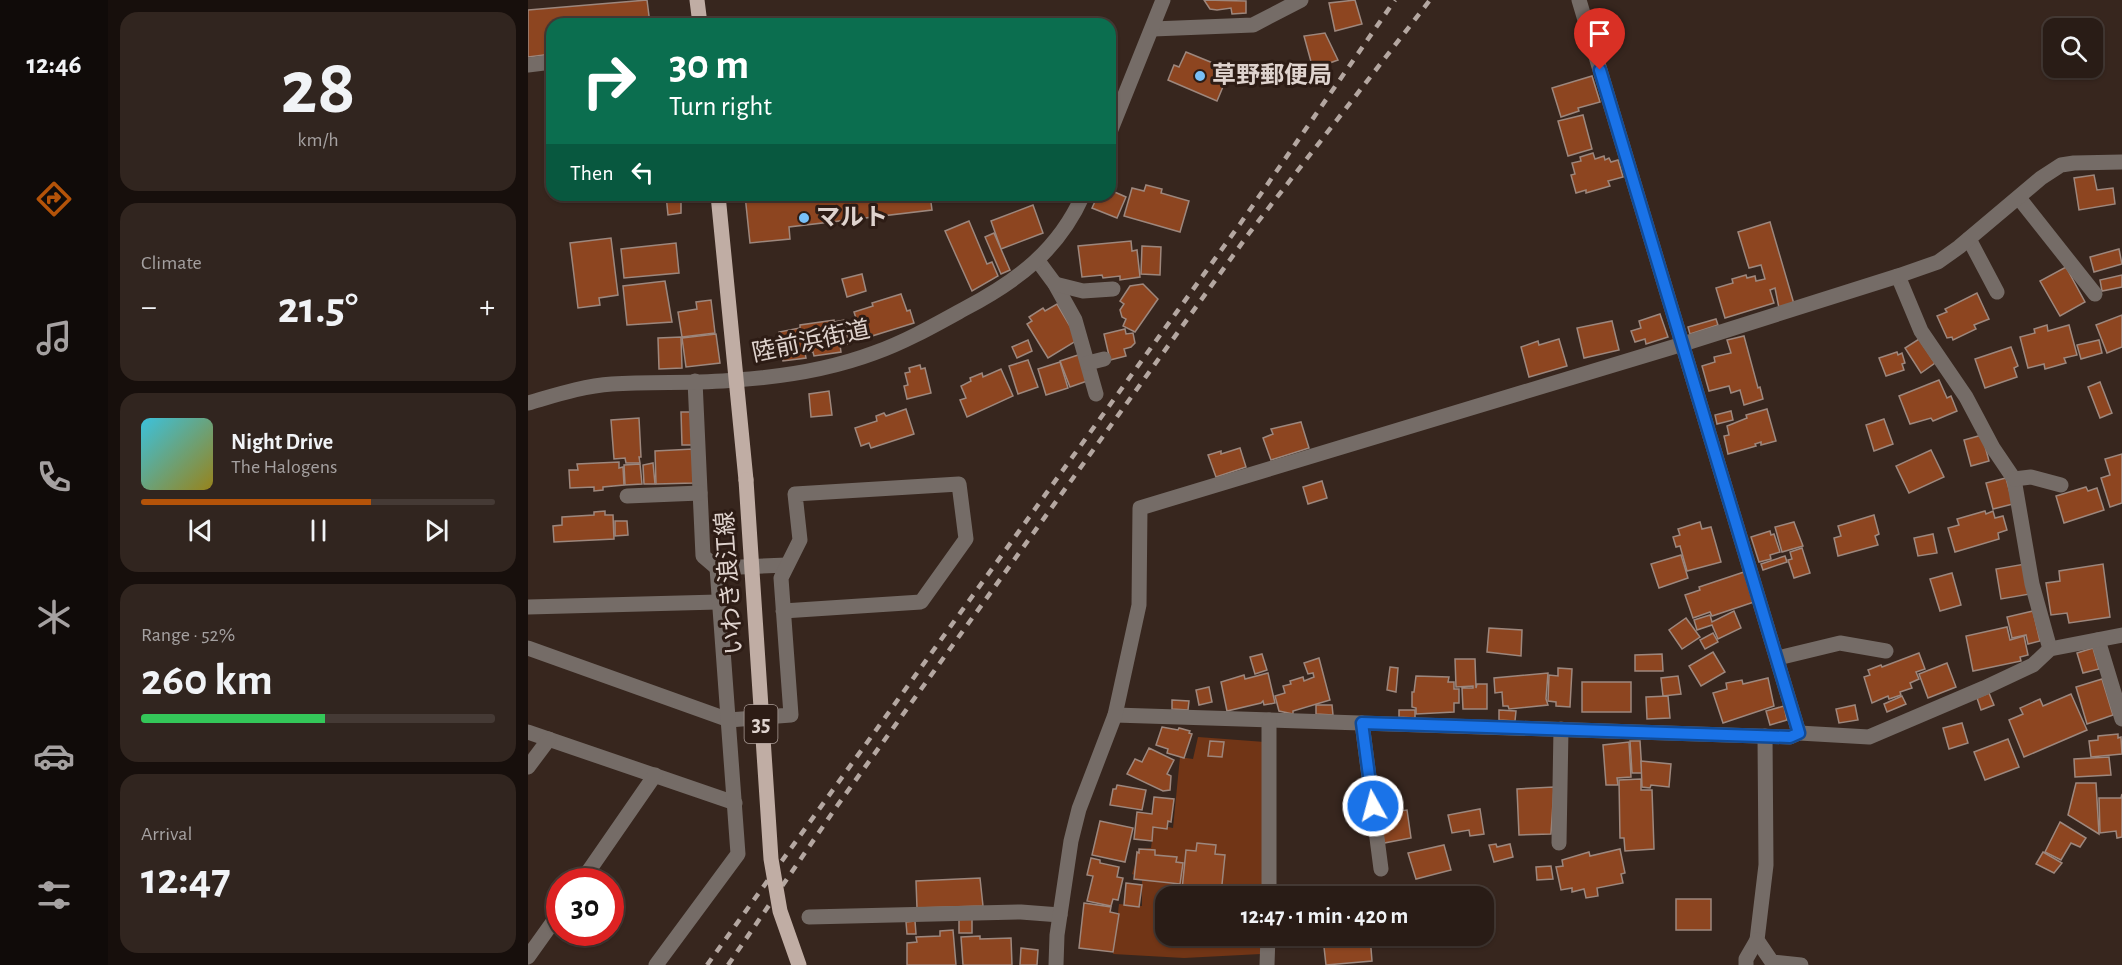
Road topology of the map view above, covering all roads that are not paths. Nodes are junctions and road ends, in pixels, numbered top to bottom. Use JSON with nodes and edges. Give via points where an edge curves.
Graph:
{"nodes":[{"id":1,"x":698,"y":0,"type":"edge"},
{"id":2,"x":1163,"y":0,"type":"edge"},
{"id":3,"x":1301,"y":0,"type":"edge"},
{"id":4,"x":1579,"y":0,"type":"edge"},
{"id":5,"x":700,"y":18,"type":"edge"},
{"id":6,"x":1153,"y":29,"type":"junction"},
{"id":7,"x":546,"y":63,"type":"edge"},
{"id":8,"x":528,"y":65,"type":"edge"},
{"id":9,"x":1116,"y":118,"type":"edge"},
{"id":10,"x":2122,"y":162,"type":"edge"},
{"id":11,"x":2019,"y":198,"type":"junction"},
{"id":12,"x":719,"y":201,"type":"edge"},
{"id":13,"x":1080,"y":201,"type":"edge"},
{"id":14,"x":1969,"y":239,"type":"junction"},
{"id":15,"x":1038,"y":261,"type":"junction"},
{"id":16,"x":1898,"y":276,"type":"junction"},
{"id":17,"x":1055,"y":284,"type":"junction"},
{"id":18,"x":1113,"y":289,"type":"dead end"},
{"id":19,"x":1996,"y":292,"type":"dead end"},
{"id":20,"x":2095,"y":294,"type":"dead end"},
{"id":21,"x":1683,"y":344,"type":"junction"},
{"id":22,"x":736,"y":380,"type":"junction"},
{"id":23,"x":695,"y":381,"type":"junction"},
{"id":24,"x":1096,"y":394,"type":"dead end"},
{"id":25,"x":528,"y":403,"type":"edge"},
{"id":26,"x":2014,"y":480,"type":"junction"},
{"id":27,"x":2061,"y":485,"type":"dead end"},
{"id":28,"x":700,"y":493,"type":"junction"},
{"id":29,"x":627,"y":496,"type":"dead end"},
{"id":30,"x":787,"y":565,"type":"junction"},
{"id":31,"x":717,"y":568,"type":"junction"},
{"id":32,"x":718,"y":602,"type":"junction"},
{"id":33,"x":528,"y":607,"type":"edge"},
{"id":34,"x":783,"y":611,"type":"junction"},
{"id":35,"x":2122,"y":635,"type":"edge"},
{"id":36,"x":2098,"y":640,"type":"junction"},
{"id":37,"x":528,"y":648,"type":"edge"},
{"id":38,"x":2050,"y":649,"type":"junction"},
{"id":39,"x":1886,"y":651,"type":"dead end"},
{"id":40,"x":1778,"y":658,"type":"junction"},
{"id":41,"x":1115,"y":716,"type":"junction"},
{"id":42,"x":2122,"y":719,"type":"edge"},
{"id":43,"x":729,"y":720,"type":"junction"},
{"id":44,"x":1269,"y":720,"type":"junction"},
{"id":45,"x":1362,"y":723,"type":"junction"},
{"id":46,"x":1561,"y":729,"type":"junction"},
{"id":47,"x":528,"y":732,"type":"edge"},
{"id":48,"x":1799,"y":733,"type":"junction"},
{"id":49,"x":1765,"y":736,"type":"junction"},
{"id":50,"x":549,"y":739,"type":"junction"},
{"id":51,"x":528,"y":767,"type":"edge"},
{"id":52,"x":655,"y":776,"type":"junction"},
{"id":53,"x":735,"y":803,"type":"junction"},
{"id":54,"x":1559,"y":843,"type":"dead end"},
{"id":55,"x":591,"y":868,"type":"edge"},
{"id":56,"x":1382,"y":869,"type":"dead end"},
{"id":57,"x":1269,"y":886,"type":"edge"},
{"id":58,"x":1060,"y":915,"type":"junction"},
{"id":59,"x":809,"y":917,"type":"dead end"},
{"id":60,"x":546,"y":932,"type":"edge"},
{"id":61,"x":1757,"y":940,"type":"junction"},
{"id":62,"x":1268,"y":946,"type":"edge"},
{"id":63,"x":528,"y":958,"type":"edge"},
{"id":64,"x":533,"y":965,"type":"edge"},
{"id":65,"x":656,"y":965,"type":"edge"},
{"id":66,"x":799,"y":965,"type":"edge"},
{"id":67,"x":1056,"y":965,"type":"edge"},
{"id":68,"x":1267,"y":965,"type":"edge"},
{"id":69,"x":1746,"y":965,"type":"edge"},
{"id":70,"x":1801,"y":965,"type":"edge"}],
"edges":[{"from":1,"to":5,"type":"main road"},
{"from":2,"to":6,"type":"street"},
{"from":3,"to":6,"type":"street","via":[[1253,26]]},
{"from":4,"to":21,"type":"street"},
{"from":6,"to":9,"type":"street"},
{"from":7,"to":8,"type":"street"},
{"from":10,"to":11,"type":"street","via":[[2061,165]]},
{"from":11,"to":14,"type":"street"},
{"from":11,"to":20,"type":"street"},
{"from":12,"to":22,"type":"main road","name":"いわき浪江線","number":"35"},
{"from":13,"to":15,"type":"street","name":"陸前浜街道","via":[[1073,218]]},
{"from":14,"to":16,"type":"street","via":[[1938,262]]},
{"from":14,"to":19,"type":"street"},
{"from":15,"to":17,"type":"street"},
{"from":15,"to":22,"type":"street","name":"陸前浜街道","via":[[978,302],[874,353],[837,364]]},
{"from":16,"to":21,"type":"street"},
{"from":16,"to":26,"type":"street","via":[[1921,331],[1966,397]]},
{"from":17,"to":18,"type":"street","via":[[1083,291]]},
{"from":17,"to":24,"type":"street","via":[[1094,361]]},
{"from":21,"to":40,"type":"street"},
{"from":21,"to":41,"type":"street","via":[[1140,508],[1139,604]]},
{"from":22,"to":23,"type":"street","name":"陸前浜街道"},
{"from":22,"to":66,"type":"main road","name":"いわき浪江線","number":"35","bridge":true,"via":[[771,859],[780,911]]},
{"from":23,"to":25,"type":"street","name":"陸前浜街道","via":[[610,384]]},
{"from":23,"to":28,"type":"street"},
{"from":26,"to":27,"type":"street","via":[[2031,477]]},
{"from":26,"to":38,"type":"street","via":[[2032,584]]},
{"from":28,"to":29,"type":"street"},
{"from":28,"to":31,"type":"street","via":[[703,556]]},
{"from":30,"to":31,"type":"street"},
{"from":30,"to":34,"type":"street","via":[[781,578]]},
{"from":30,"to":34,"type":"street","via":[[800,540],[795,494],[959,484],[966,540],[921,602]]},
{"from":31,"to":32,"type":"street"},
{"from":32,"to":33,"type":"street"},
{"from":32,"to":43,"type":"street"},
{"from":34,"to":43,"type":"street","via":[[791,715]]},
{"from":35,"to":36,"type":"street"},
{"from":36,"to":38,"type":"street"},
{"from":36,"to":42,"type":"street"},
{"from":37,"to":43,"type":"street"},
{"from":38,"to":48,"type":"street","via":[[2032,665],[1869,737]]},
{"from":39,"to":40,"type":"street","via":[[1840,643]]},
{"from":40,"to":48,"type":"street"},
{"from":41,"to":44,"type":"street"},
{"from":41,"to":58,"type":"street","via":[[1079,809]]},
{"from":43,"to":53,"type":"street"},
{"from":44,"to":45,"type":"street"},
{"from":44,"to":57,"type":"street"},
{"from":45,"to":46,"type":"street"},
{"from":45,"to":56,"type":"street"},
{"from":46,"to":49,"type":"street"},
{"from":46,"to":54,"type":"street"},
{"from":47,"to":50,"type":"street"},
{"from":48,"to":49,"type":"street","via":[[1790,737]]},
{"from":49,"to":61,"type":"street","via":[[1766,865]]},
{"from":50,"to":51,"type":"street"},
{"from":50,"to":52,"type":"street"},
{"from":52,"to":53,"type":"street"},
{"from":52,"to":55,"type":"street"},
{"from":53,"to":65,"type":"street","via":[[738,854]]},
{"from":58,"to":59,"type":"street","via":[[1021,912]]},
{"from":58,"to":67,"type":"street"},
{"from":60,"to":63,"type":"street"},
{"from":61,"to":69,"type":"street"},
{"from":61,"to":70,"type":"street","via":[[1772,962]]},
{"from":62,"to":68,"type":"street"},
{"from":63,"to":64,"type":"street"}]}
